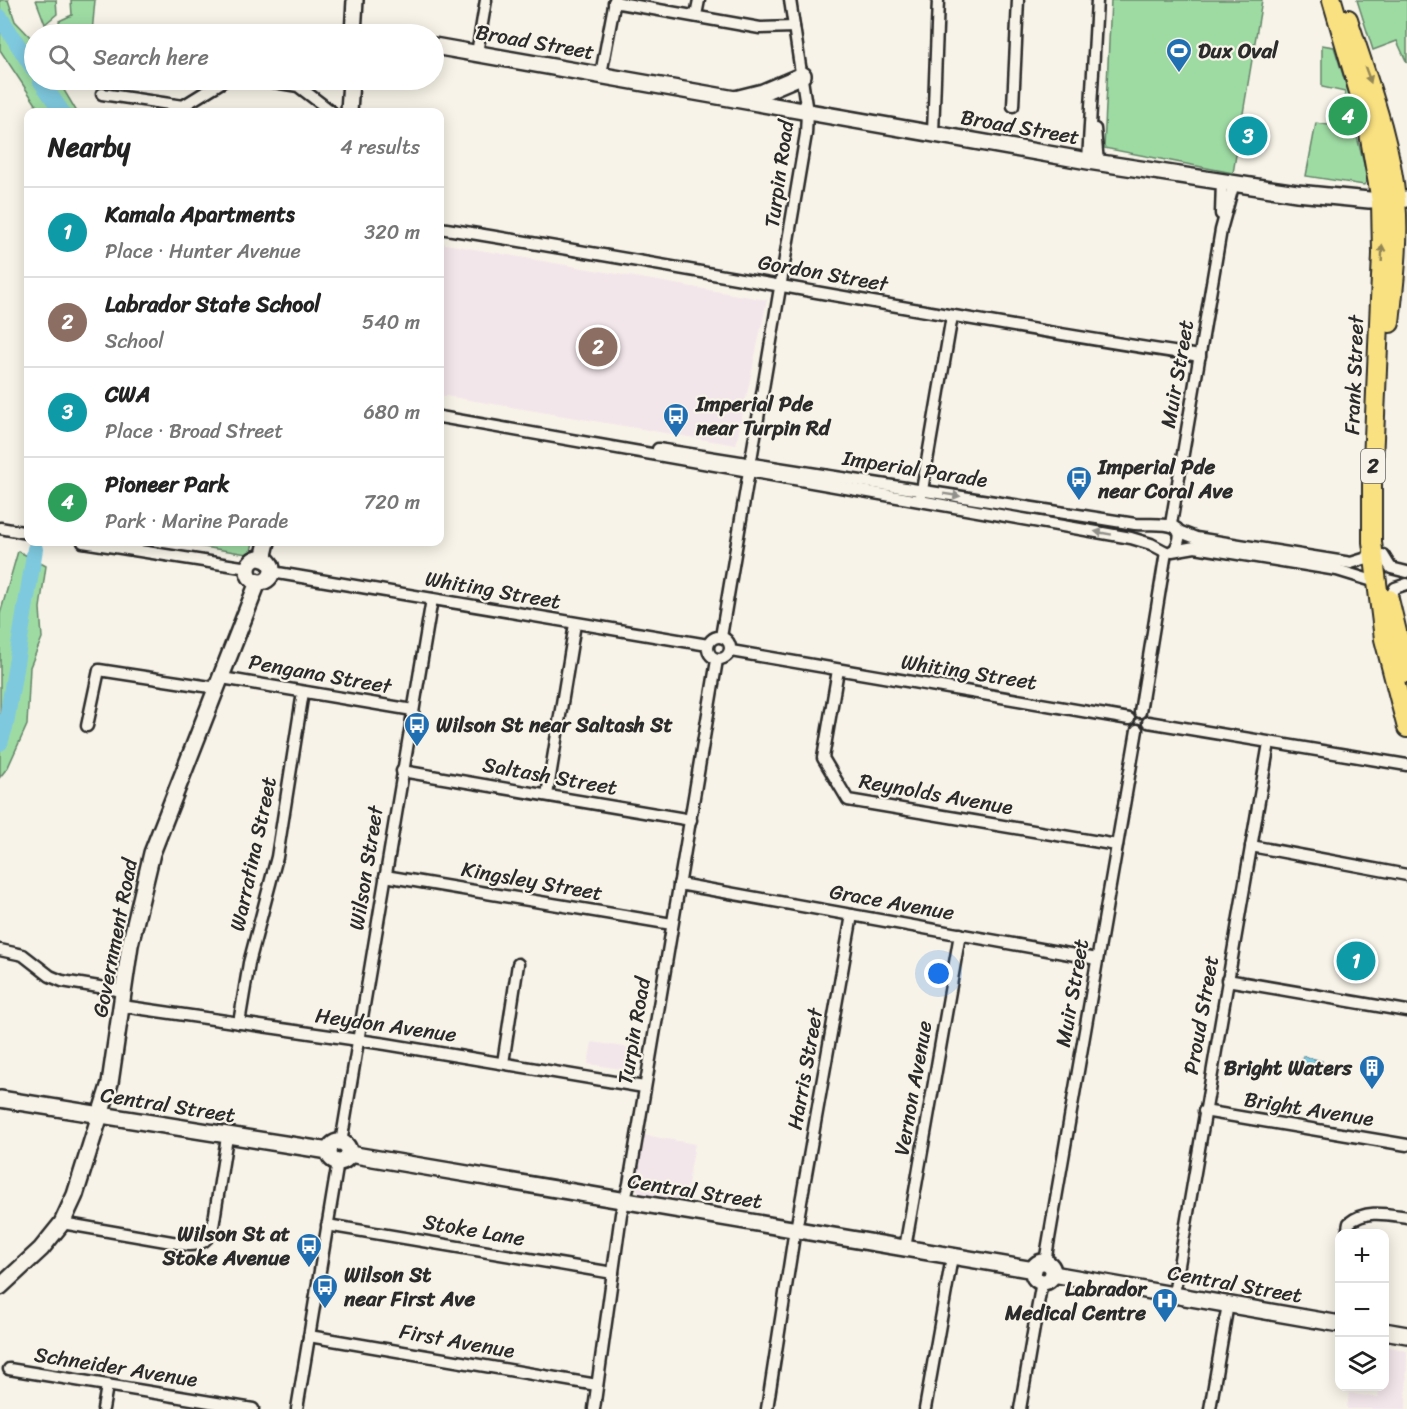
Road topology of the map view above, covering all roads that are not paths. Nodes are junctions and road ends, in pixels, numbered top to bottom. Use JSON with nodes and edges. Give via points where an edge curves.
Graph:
{"nodes":[{"id":1,"x":355,"y":0,"type":"edge"},
{"id":2,"x":486,"y":0,"type":"edge"},
{"id":3,"x":699,"y":0,"type":"edge"},
{"id":4,"x":790,"y":0,"type":"edge"},
{"id":5,"x":938,"y":0,"type":"edge"},
{"id":6,"x":1018,"y":0,"type":"edge"},
{"id":7,"x":1097,"y":0,"type":"edge"},
{"id":8,"x":1332,"y":0,"type":"edge"},
{"id":9,"x":1343,"y":0,"type":"edge"},
{"id":10,"x":615,"y":1,"type":"edge"},
{"id":11,"x":696,"y":15,"type":"junction"},
{"id":12,"x":355,"y":24,"type":"edge"},
{"id":13,"x":794,"y":27,"type":"junction"},
{"id":14,"x":444,"y":48,"type":"edge"},
{"id":15,"x":477,"y":53,"type":"junction"},
{"id":16,"x":601,"y":74,"type":"junction"},
{"id":17,"x":803,"y":75,"type":"junction"},
{"id":18,"x":209,"y":90,"type":"edge"},
{"id":19,"x":303,"y":90,"type":"edge"},
{"id":20,"x":350,"y":90,"type":"edge"},
{"id":21,"x":102,"y":94,"type":"dead end"},
{"id":22,"x":735,"y":99,"type":"junction"},
{"id":23,"x":1013,"y":106,"type":"dead end"},
{"id":24,"x":327,"y":108,"type":"edge"},
{"id":25,"x":349,"y":108,"type":"edge"},
{"id":26,"x":807,"y":112,"type":"junction"},
{"id":27,"x":933,"y":133,"type":"junction"},
{"id":28,"x":1093,"y":162,"type":"junction"},
{"id":29,"x":1228,"y":182,"type":"junction"},
{"id":30,"x":1398,"y":201,"type":"edge"},
{"id":31,"x":444,"y":229,"type":"edge"},
{"id":32,"x":781,"y":285,"type":"junction"},
{"id":33,"x":952,"y":316,"type":"junction"},
{"id":34,"x":1200,"y":356,"type":"junction"},
{"id":35,"x":444,"y":418,"type":"edge"},
{"id":36,"x":749,"y":467,"type":"junction"},
{"id":37,"x":922,"y":490,"type":"junction"},
{"id":38,"x":920,"y":502,"type":"junction"},
{"id":39,"x":997,"y":502,"type":"junction"},
{"id":40,"x":994,"y":515,"type":"junction"},
{"id":41,"x":1171,"y":527,"type":"junction"},
{"id":42,"x":0,"y":528,"type":"edge"},
{"id":43,"x":24,"y":532,"type":"edge"},
{"id":44,"x":108,"y":546,"type":"edge"},
{"id":45,"x":266,"y":546,"type":"edge"},
{"id":46,"x":1378,"y":548,"type":"junction"},
{"id":47,"x":1167,"y":549,"type":"junction"},
{"id":48,"x":1260,"y":553,"type":"junction"},
{"id":49,"x":263,"y":559,"type":"junction"},
{"id":50,"x":248,"y":568,"type":"junction"},
{"id":51,"x":272,"y":572,"type":"junction"},
{"id":52,"x":1407,"y":572,"type":"edge"},
{"id":53,"x":258,"y":582,"type":"junction"},
{"id":54,"x":1407,"y":584,"type":"edge"},
{"id":55,"x":1383,"y":594,"type":"junction"},
{"id":56,"x":432,"y":599,"type":"junction"},
{"id":57,"x":576,"y":624,"type":"junction"},
{"id":58,"x":721,"y":637,"type":"junction"},
{"id":59,"x":708,"y":645,"type":"junction"},
{"id":60,"x":730,"y":651,"type":"junction"},
{"id":61,"x":717,"y":660,"type":"junction"},
{"id":62,"x":838,"y":670,"type":"junction"},
{"id":63,"x":1407,"y":673,"type":"edge"},
{"id":64,"x":220,"y":683,"type":"junction"},
{"id":65,"x":303,"y":692,"type":"junction"},
{"id":66,"x":412,"y":710,"type":"junction"},
{"id":67,"x":1140,"y":712,"type":"junction"},
{"id":68,"x":1129,"y":719,"type":"junction"},
{"id":69,"x":1148,"y":722,"type":"junction"},
{"id":70,"x":87,"y":726,"type":"dead end"},
{"id":71,"x":1407,"y":728,"type":"edge"},
{"id":72,"x":1137,"y":730,"type":"junction"},
{"id":73,"x":1269,"y":744,"type":"junction"},
{"id":74,"x":1407,"y":765,"type":"edge"},
{"id":75,"x":402,"y":771,"type":"junction"},
{"id":76,"x":547,"y":795,"type":"junction"},
{"id":77,"x":691,"y":820,"type":"junction"},
{"id":78,"x":1117,"y":845,"type":"junction"},
{"id":79,"x":1251,"y":846,"type":"junction"},
{"id":80,"x":1407,"y":875,"type":"edge"},
{"id":81,"x":385,"y":876,"type":"junction"},
{"id":82,"x":679,"y":884,"type":"junction"},
{"id":83,"x":852,"y":915,"type":"junction"},
{"id":84,"x":672,"y":924,"type":"junction"},
{"id":85,"x":960,"y":934,"type":"junction"},
{"id":86,"x":0,"y":950,"type":"edge"},
{"id":87,"x":1097,"y":959,"type":"junction"},
{"id":88,"x":518,"y":964,"type":"dead end"},
{"id":89,"x":1227,"y":980,"type":"junction"},
{"id":90,"x":123,"y":999,"type":"junction"},
{"id":91,"x":1407,"y":1011,"type":"edge"},
{"id":92,"x":239,"y":1023,"type":"junction"},
{"id":93,"x":358,"y":1041,"type":"junction"},
{"id":94,"x":502,"y":1063,"type":"junction"},
{"id":95,"x":645,"y":1087,"type":"junction"},
{"id":96,"x":0,"y":1099,"type":"edge"},
{"id":97,"x":1204,"y":1111,"type":"junction"},
{"id":98,"x":102,"y":1115,"type":"junction"},
{"id":99,"x":227,"y":1137,"type":"junction"},
{"id":100,"x":1407,"y":1145,"type":"edge"},
{"id":101,"x":339,"y":1152,"type":"junction"},
{"id":102,"x":624,"y":1201,"type":"junction"},
{"id":103,"x":1407,"y":1217,"type":"edge"},
{"id":104,"x":62,"y":1223,"type":"junction"},
{"id":105,"x":327,"y":1225,"type":"junction"},
{"id":106,"x":1348,"y":1229,"type":"edge"},
{"id":107,"x":796,"y":1230,"type":"junction"},
{"id":108,"x":905,"y":1248,"type":"junction"},
{"id":109,"x":952,"y":1257,"type":"junction"},
{"id":110,"x":1044,"y":1272,"type":"junction"},
{"id":111,"x":613,"y":1273,"type":"junction"},
{"id":112,"x":0,"y":1287,"type":"edge"},
{"id":113,"x":1174,"y":1294,"type":"junction"},
{"id":114,"x":1228,"y":1304,"type":"junction"},
{"id":115,"x":1335,"y":1322,"type":"edge"},
{"id":116,"x":1389,"y":1332,"type":"edge"},
{"id":117,"x":1407,"y":1335,"type":"edge"},
{"id":118,"x":309,"y":1336,"type":"junction"},
{"id":119,"x":9,"y":1369,"type":"dead end"},
{"id":120,"x":597,"y":1385,"type":"junction"},
{"id":121,"x":107,"y":1386,"type":"junction"},
{"id":122,"x":103,"y":1409,"type":"edge"},
{"id":123,"x":253,"y":1409,"type":"edge"},
{"id":124,"x":297,"y":1409,"type":"edge"},
{"id":125,"x":594,"y":1409,"type":"edge"},
{"id":126,"x":767,"y":1409,"type":"edge"},
{"id":127,"x":925,"y":1409,"type":"edge"},
{"id":128,"x":1020,"y":1409,"type":"edge"},
{"id":129,"x":1210,"y":1409,"type":"edge"}],
"edges":[{"from":1,"to":12,"type":"main road"},
{"from":2,"to":15,"type":"street"},
{"from":3,"to":11,"type":"street"},
{"from":4,"to":13,"type":"street","name":"Turpin Road"},
{"from":5,"to":27,"type":"street"},
{"from":6,"to":23,"type":"street"},
{"from":7,"to":28,"type":"street"},
{"from":8,"to":30,"type":"highway","number":"2","via":[[1366,116]]},
{"from":9,"to":30,"type":"highway","number":"2","one_way":true,"via":[[1379,109]]},
{"from":10,"to":11,"type":"street"},
{"from":10,"to":16,"type":"street"},
{"from":11,"to":13,"type":"street","via":[[760,28]]},
{"from":13,"to":17,"type":"street","name":"Turpin Road"},
{"from":14,"to":15,"type":"main road","name":"Broad Street"},
{"from":15,"to":16,"type":"main road","name":"Broad Street"},
{"from":16,"to":22,"type":"main road","name":"Broad Street"},
{"from":17,"to":22,"type":"main road","name":"Broad Street"},
{"from":17,"to":26,"type":"street","name":"Turpin Road"},
{"from":18,"to":21,"type":"street","via":[[183,106]]},
{"from":19,"to":24,"type":"street"},
{"from":20,"to":25,"type":"main road"},
{"from":22,"to":26,"type":"main road","name":"Broad Street"},
{"from":26,"to":27,"type":"main road","name":"Broad Street"},
{"from":26,"to":32,"type":"street","name":"Turpin Road"},
{"from":27,"to":28,"type":"main road","name":"Broad Street"},
{"from":28,"to":29,"type":"main road","name":"Broad Street"},
{"from":29,"to":30,"type":"main road","name":"Broad Street","via":[[1360,207]]},
{"from":29,"to":34,"type":"street","name":"Muir Street"},
{"from":30,"to":46,"type":"highway","name":"Frank Street","number":"2","via":[[1382,254],[1372,484]]},
{"from":31,"to":32,"type":"street","name":"Gordon Street"},
{"from":32,"to":33,"type":"street","name":"Gordon Street"},
{"from":32,"to":36,"type":"street","name":"Turpin Road"},
{"from":33,"to":34,"type":"street","name":"Gordon Street"},
{"from":33,"to":37,"type":"street"},
{"from":34,"to":41,"type":"street","name":"Muir Street"},
{"from":35,"to":36,"type":"street","name":"Imperial Parade"},
{"from":36,"to":37,"type":"street","name":"Imperial Parade"},
{"from":36,"to":38,"type":"street","name":"Imperial Parade"},
{"from":36,"to":58,"type":"street","name":"Turpin Road"},
{"from":37,"to":38,"type":"street"},
{"from":37,"to":39,"type":"street","name":"Imperial Parade","one_way":true},
{"from":38,"to":40,"type":"street","name":"Imperial Parade"},
{"from":39,"to":40,"type":"street"},
{"from":39,"to":41,"type":"street","name":"Imperial Parade"},
{"from":47,"to":40,"type":"street","name":"Imperial Parade","one_way":true,"via":[[1131,538]]},
{"from":41,"to":47,"type":"street"},
{"from":41,"to":47,"type":"street","via":[[1159,535]]},
{"from":41,"to":48,"type":"street","name":"Imperial Parade","via":[[1196,538]]},
{"from":42,"to":43,"type":"street"},
{"from":44,"to":50,"type":"street"},
{"from":45,"to":49,"type":"main road"},
{"from":46,"to":48,"type":"street","name":"Imperial Parade","via":[[1367,558],[1351,563]]},
{"from":46,"to":52,"type":"street","via":[[1391,568]]},
{"from":46,"to":55,"type":"highway","name":"Frank Street","number":"2"},
{"from":47,"to":48,"type":"street","name":"Imperial Parade","via":[[1195,547]]},
{"from":47,"to":67,"type":"street"},
{"from":48,"to":55,"type":"street","name":"Imperial Parade","via":[[1373,581]]},
{"from":49,"to":50,"type":"main road","via":[[255,560]]},
{"from":49,"to":51,"type":"main road"},
{"from":50,"to":53,"type":"main road","via":[[251,579]]},
{"from":51,"to":53,"type":"main road","via":[[267,580]]},
{"from":51,"to":56,"type":"street","name":"Whiting Street"},
{"from":53,"to":64,"type":"main road","name":"Government Road"},
{"from":54,"to":55,"type":"street"},
{"from":55,"to":63,"type":"highway","name":"Frank Street","number":"2"},
{"from":55,"to":71,"type":"highway","name":"Frank Street","number":"2","via":[[1384,639]]},
{"from":56,"to":57,"type":"street","name":"Whiting Street"},
{"from":56,"to":66,"type":"street","name":"Wilson Street"},
{"from":57,"to":59,"type":"street","name":"Whiting Street"},
{"from":57,"to":76,"type":"street"},
{"from":58,"to":59,"type":"street"},
{"from":58,"to":60,"type":"street","via":[[730,644]]},
{"from":59,"to":61,"type":"street"},
{"from":60,"to":61,"type":"street","via":[[726,658]]},
{"from":60,"to":62,"type":"street","name":"Whiting Street"},
{"from":61,"to":77,"type":"street","name":"Turpin Road"},
{"from":62,"to":68,"type":"street","name":"Whiting Street"},
{"from":62,"to":78,"type":"street","name":"Reynolds Avenue","via":[[823,758],[848,800]]},
{"from":64,"to":65,"type":"street","name":"Pengana Street"},
{"from":64,"to":70,"type":"street","name":"Pengana Street","via":[[99,670]]},
{"from":64,"to":90,"type":"main road","name":"Government Road","via":[[152,852],[130,945]]},
{"from":65,"to":66,"type":"street","name":"Pengana Street"},
{"from":65,"to":92,"type":"street","name":"Warratina Street","via":[[277,857],[249,963]]},
{"from":66,"to":75,"type":"street","name":"Wilson Street"},
{"from":67,"to":68,"type":"street"},
{"from":67,"to":69,"type":"street"},
{"from":68,"to":72,"type":"street"},
{"from":69,"to":72,"type":"street"},
{"from":69,"to":73,"type":"street"},
{"from":72,"to":78,"type":"street","name":"Muir Street"},
{"from":73,"to":74,"type":"street"},
{"from":73,"to":79,"type":"street","name":"Proud Street"},
{"from":75,"to":76,"type":"street","name":"Saltash Street"},
{"from":75,"to":81,"type":"street","name":"Wilson Street"},
{"from":76,"to":77,"type":"street","name":"Saltash Street"},
{"from":77,"to":82,"type":"street","name":"Turpin Road"},
{"from":78,"to":87,"type":"street","name":"Muir Street"},
{"from":79,"to":80,"type":"street"},
{"from":79,"to":89,"type":"street","name":"Proud Street"},
{"from":81,"to":84,"type":"street","name":"Kingsley Street"},
{"from":81,"to":93,"type":"street","name":"Wilson Street"},
{"from":82,"to":83,"type":"street","name":"Grace Avenue"},
{"from":82,"to":84,"type":"street","name":"Turpin Road"},
{"from":83,"to":85,"type":"street","name":"Grace Avenue"},
{"from":83,"to":107,"type":"street","name":"Harris Street"},
{"from":84,"to":95,"type":"street","name":"Turpin Road"},
{"from":85,"to":87,"type":"street","name":"Grace Avenue"},
{"from":85,"to":108,"type":"street","name":"Vernon Avenue"},
{"from":86,"to":90,"type":"street","name":"Heydon Avenue","via":[[23,955],[62,981]]},
{"from":87,"to":110,"type":"street","name":"Muir Street"},
{"from":88,"to":94,"type":"street"},
{"from":89,"to":91,"type":"street"},
{"from":89,"to":97,"type":"street","name":"Proud Street"},
{"from":90,"to":92,"type":"street","name":"Heydon Avenue"},
{"from":90,"to":98,"type":"main road","name":"Government Road","via":[[111,1083]]},
{"from":92,"to":93,"type":"street","name":"Heydon Avenue"},
{"from":93,"to":94,"type":"street","name":"Heydon Avenue"},
{"from":93,"to":101,"type":"street","name":"Wilson Street"},
{"from":94,"to":95,"type":"street","name":"Heydon Avenue"},
{"from":95,"to":102,"type":"street","name":"Turpin Road"},
{"from":96,"to":98,"type":"main road","name":"Central Street"},
{"from":97,"to":100,"type":"street","name":"Bright Avenue"},
{"from":97,"to":113,"type":"street","name":"Proud Street"},
{"from":98,"to":99,"type":"main road","name":"Central Street"},
{"from":98,"to":104,"type":"main road","name":"Government Road"},
{"from":99,"to":101,"type":"main road","name":"Central Street"},
{"from":99,"to":104,"type":"street","via":[[213,1227],[202,1243],[189,1245]]},
{"from":101,"to":102,"type":"main road","name":"Central Street"},
{"from":101,"to":105,"type":"street","name":"Wilson Street"},
{"from":102,"to":107,"type":"main road","name":"Central Street"},
{"from":102,"to":111,"type":"street","name":"Turpin Road"},
{"from":103,"to":106,"type":"street","via":[[1359,1215]]},
{"from":104,"to":112,"type":"main road","name":"Government Road","via":[[42,1249]]},
{"from":105,"to":111,"type":"street","name":"Stoke Lane"},
{"from":105,"to":118,"type":"street","name":"Wilson Street"},
{"from":107,"to":108,"type":"main road","name":"Central Street"},
{"from":107,"to":126,"type":"street","name":"Harris Street"},
{"from":108,"to":109,"type":"main road","name":"Central Street"},
{"from":109,"to":110,"type":"main road","name":"Central Street"},
{"from":109,"to":127,"type":"street"},
{"from":110,"to":113,"type":"main road","name":"Central Street"},
{"from":110,"to":128,"type":"street","name":"Muir Street"},
{"from":111,"to":120,"type":"street","name":"Turpin Road"},
{"from":113,"to":114,"type":"main road","name":"Central Street"},
{"from":114,"to":115,"type":"main road","name":"Central Street"},
{"from":114,"to":129,"type":"street"},
{"from":116,"to":117,"type":"main road"},
{"from":118,"to":120,"type":"street","name":"First Avenue"},
{"from":118,"to":124,"type":"street","name":"Wilson Street"},
{"from":119,"to":121,"type":"street","name":"Schneider Avenue"},
{"from":120,"to":125,"type":"street","name":"Turpin Road"},
{"from":121,"to":122,"type":"street"},
{"from":121,"to":123,"type":"street","name":"Schneider Avenue"}]}
